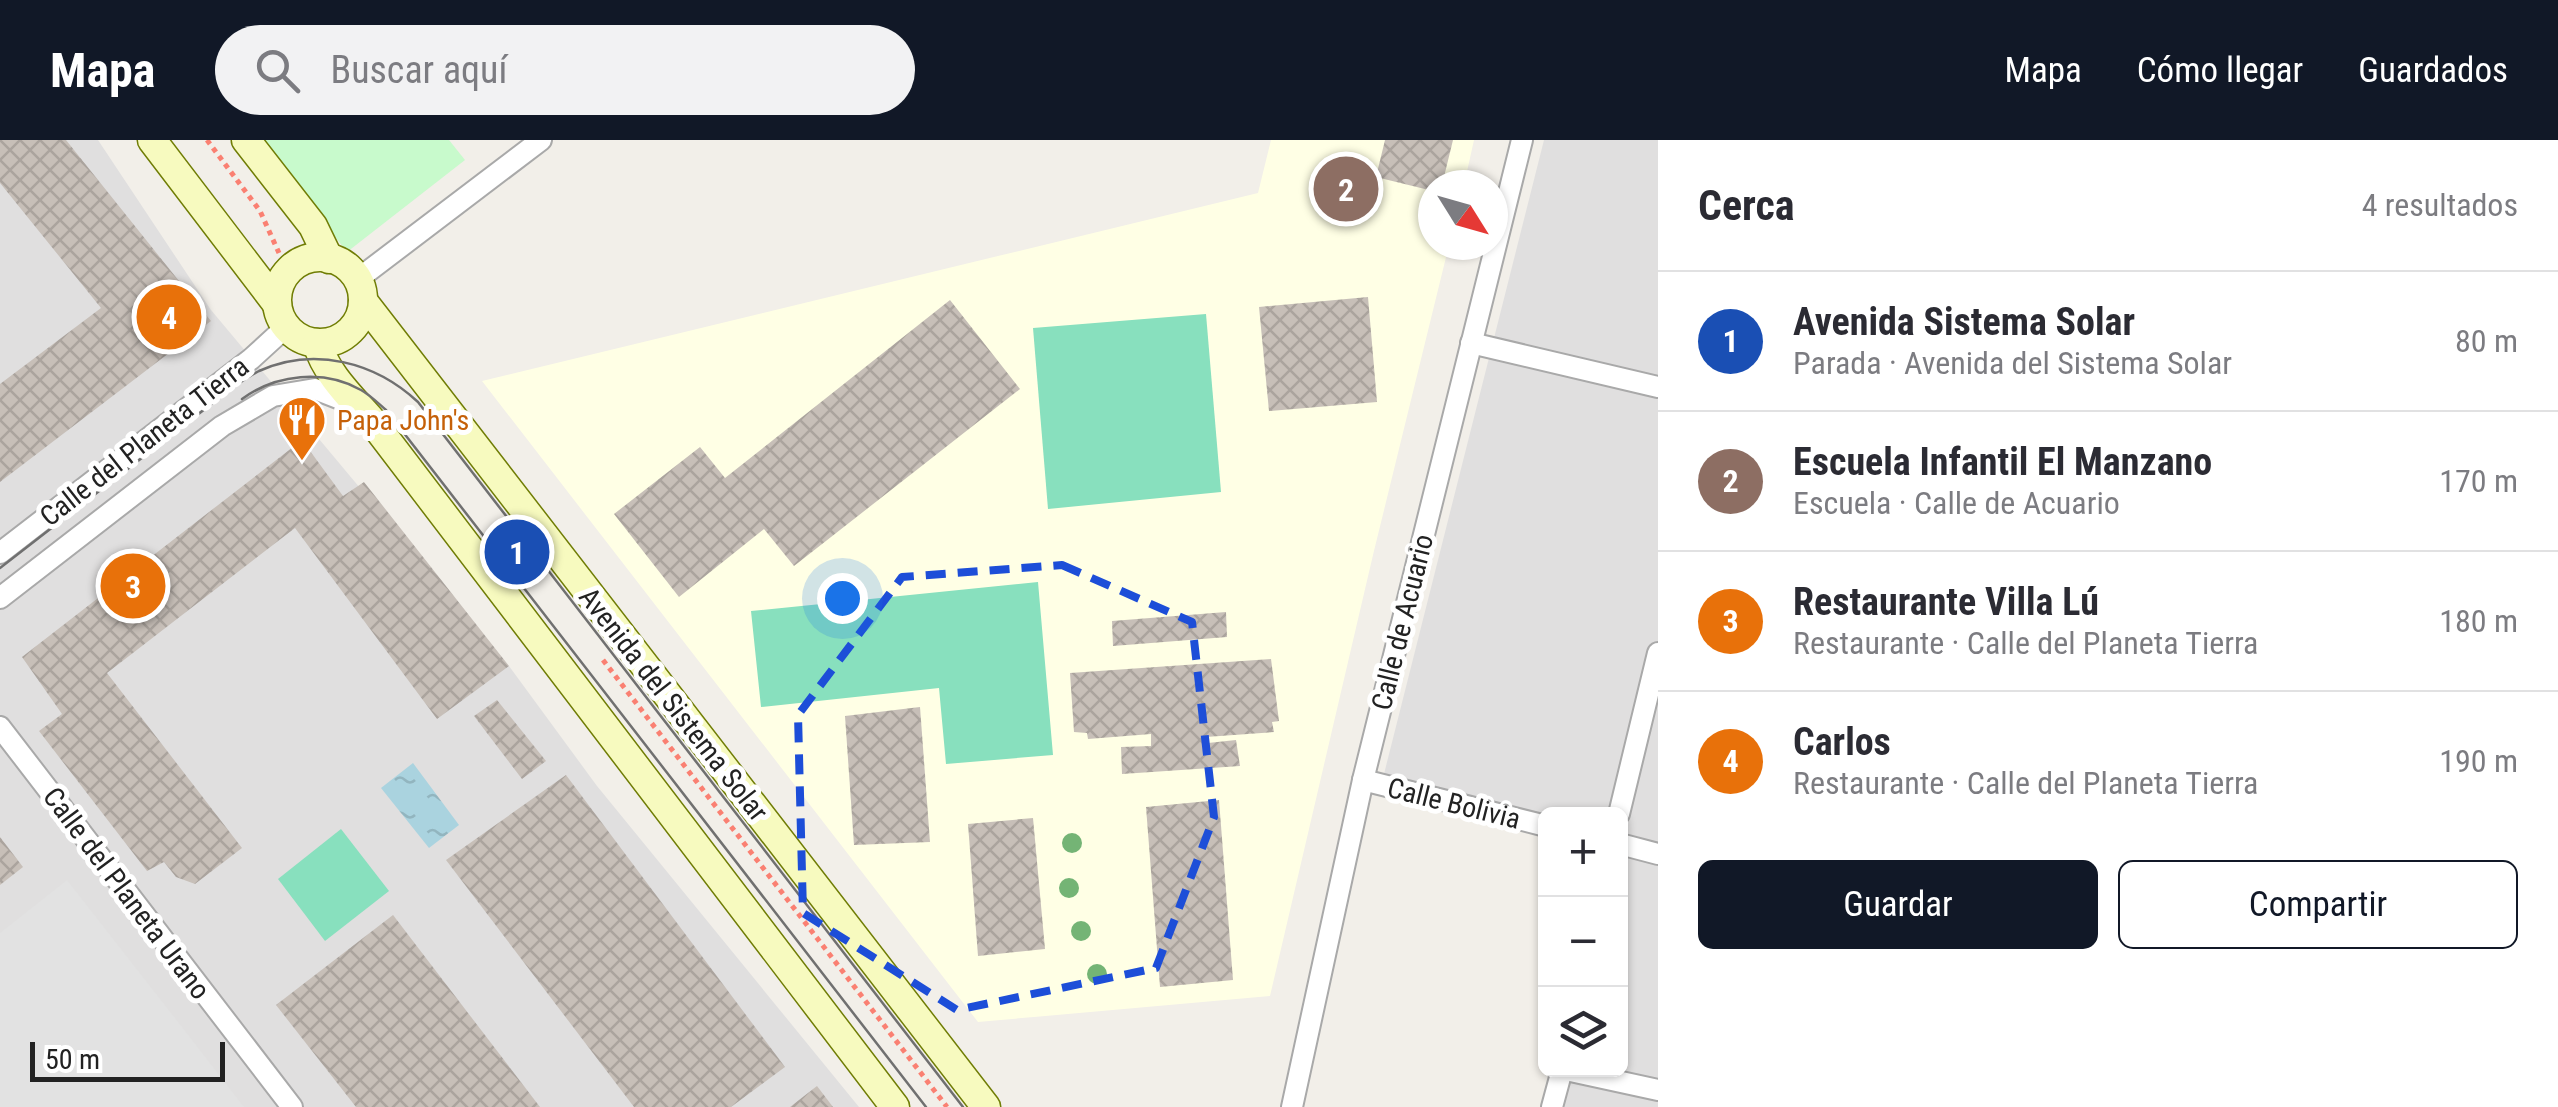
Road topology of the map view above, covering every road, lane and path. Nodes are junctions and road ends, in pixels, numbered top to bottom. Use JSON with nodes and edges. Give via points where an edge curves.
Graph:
{"nodes":[{"id":1,"x":152,"y":140,"type":"edge"},
{"id":2,"x":206,"y":140,"type":"edge"},
{"id":3,"x":246,"y":140,"type":"edge"},
{"id":4,"x":541,"y":140,"type":"edge"},
{"id":5,"x":1522,"y":140,"type":"edge"},
{"id":6,"x":313,"y":226,"type":"junction"},
{"id":7,"x":329,"y":258,"type":"junction"},
{"id":8,"x":360,"y":290,"type":"junction"},
{"id":9,"x":282,"y":316,"type":"junction"},
{"id":10,"x":317,"y":343,"type":"junction"},
{"id":11,"x":1470,"y":343,"type":"junction"},
{"id":12,"x":1658,"y":388,"type":"edge"},
{"id":13,"x":372,"y":421,"type":"junction"},
{"id":14,"x":0,"y":553,"type":"edge"},
{"id":15,"x":0,"y":598,"type":"edge"},
{"id":16,"x":626,"y":641,"type":"junction"},
{"id":17,"x":1658,"y":652,"type":"edge"},
{"id":18,"x":0,"y":726,"type":"edge"},
{"id":19,"x":1363,"y":780,"type":"junction"},
{"id":20,"x":1621,"y":807,"type":"edge"},
{"id":21,"x":1538,"y":824,"type":"edge"},
{"id":22,"x":1628,"y":846,"type":"edge"},
{"id":23,"x":1658,"y":854,"type":"edge"},
{"id":24,"x":830,"y":905,"type":"junction"},
{"id":25,"x":806,"y":924,"type":"junction"},
{"id":26,"x":1562,"y":1077,"type":"edge"},
{"id":27,"x":1597,"y":1077,"type":"edge"},
{"id":28,"x":1658,"y":1090,"type":"edge"},
{"id":29,"x":292,"y":1107,"type":"edge"},
{"id":30,"x":895,"y":1107,"type":"edge"},
{"id":31,"x":947,"y":1107,"type":"edge"},
{"id":32,"x":986,"y":1107,"type":"edge"},
{"id":33,"x":1292,"y":1107,"type":"edge"},
{"id":34,"x":1552,"y":1107,"type":"edge"}],
"edges":[{"from":1,"to":9,"type":"street"},
{"from":2,"to":6,"type":"path","via":[[260,212],[279,254]]},
{"from":3,"to":6,"type":"street"},
{"from":4,"to":8,"type":"street"},
{"from":5,"to":11,"type":"street","name":"Calle de Acuario"},
{"from":6,"to":7,"type":"street"},
{"from":7,"to":8,"type":"street","via":[[340,262]]},
{"from":7,"to":9,"type":"street","via":[[292,268],[279,291]]},
{"from":8,"to":10,"type":"street","via":[[354,327]]},
{"from":8,"to":16,"type":"street","name":"Avenida del Sistema Solar"},
{"from":9,"to":10,"type":"street"},
{"from":9,"to":14,"type":"street","name":"Calle del Planeta Tierra","via":[[252,359]]},
{"from":10,"to":13,"type":"street","via":[[336,380]]},
{"from":11,"to":12,"type":"street"},
{"from":11,"to":19,"type":"street","name":"Calle de Acuario"},
{"from":13,"to":15,"type":"street","name":"Calle del Planeta Tierra","via":[[315,389],[273,396],[222,426]]},
{"from":13,"to":30,"type":"street"},
{"from":16,"to":24,"type":"street","name":"Avenida del Sistema Solar"},
{"from":16,"to":25,"type":"path","via":[[603,660]]},
{"from":17,"to":20,"type":"street"},
{"from":18,"to":29,"type":"street","name":"Calle del Planeta Urano"},
{"from":19,"to":21,"type":"street","name":"Calle Bolivia"},
{"from":19,"to":33,"type":"street","name":"Calle de Acuario"},
{"from":22,"to":23,"type":"street"},
{"from":24,"to":25,"type":"path"},
{"from":24,"to":32,"type":"street","name":"Avenida del Sistema Solar"},
{"from":25,"to":31,"type":"path"},
{"from":26,"to":34,"type":"street"},
{"from":27,"to":28,"type":"street"}]}
